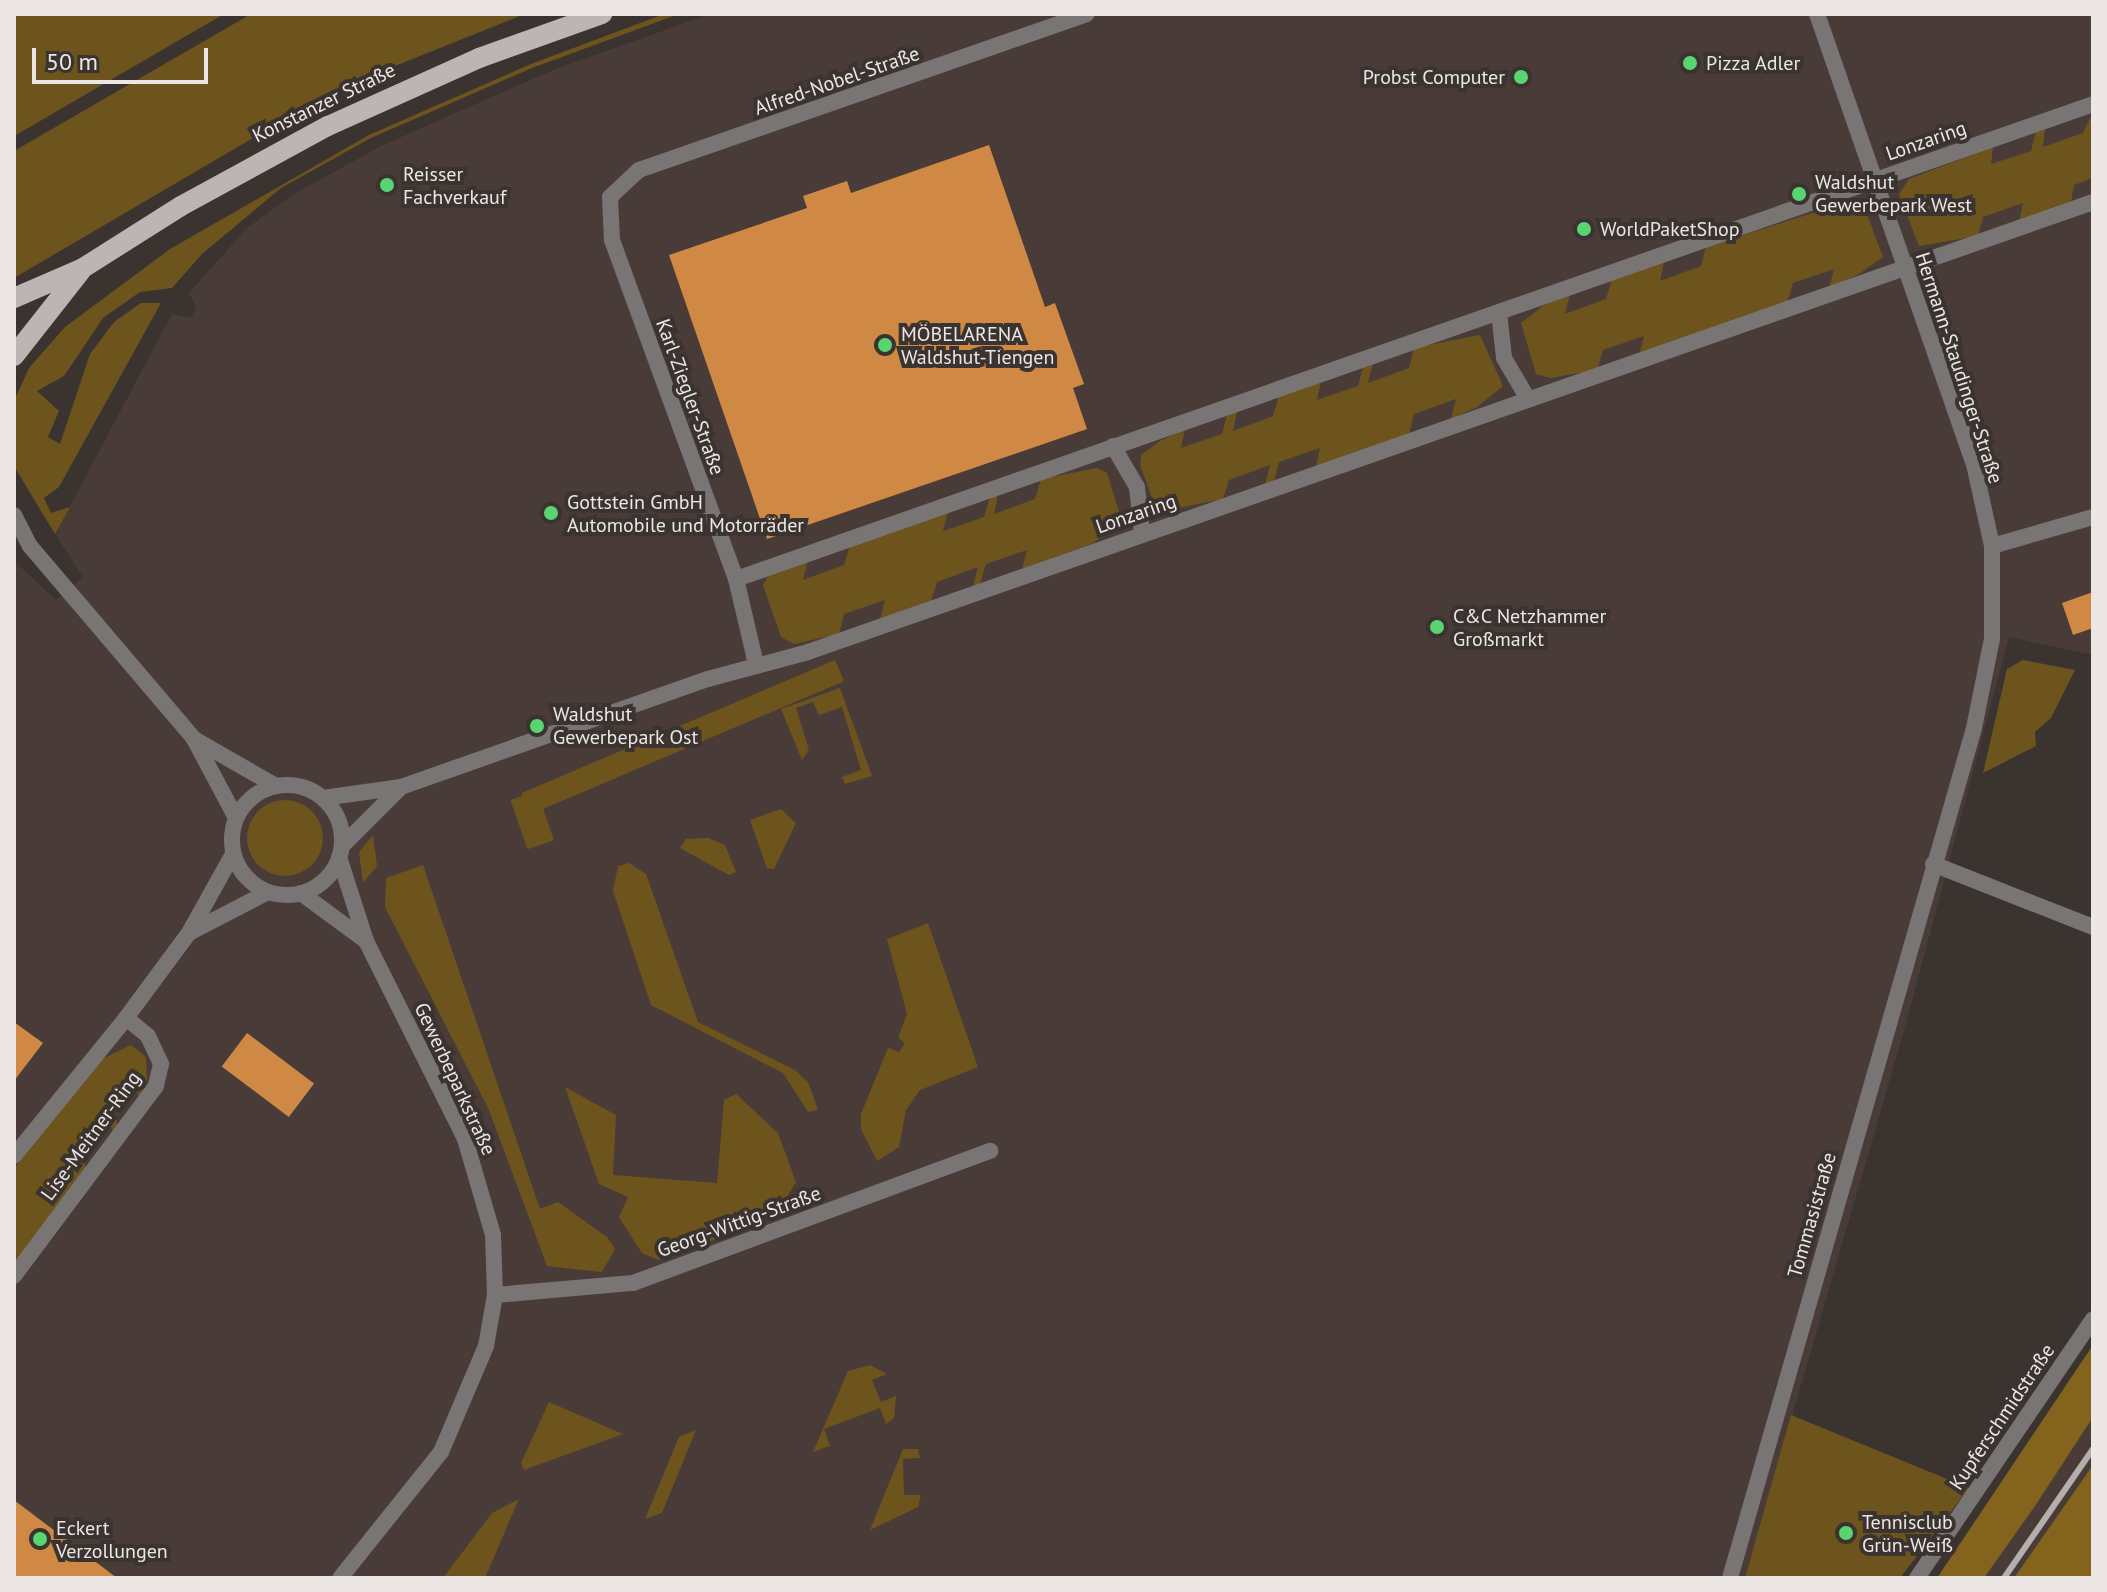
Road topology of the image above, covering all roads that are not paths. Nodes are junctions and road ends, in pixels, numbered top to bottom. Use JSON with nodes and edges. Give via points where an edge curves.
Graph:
{"nodes":[{"id":1,"x":602,"y":14,"type":"edge"},
{"id":2,"x":1087,"y":14,"type":"edge"},
{"id":3,"x":1817,"y":14,"type":"edge"},
{"id":4,"x":2093,"y":104,"type":"edge"},
{"id":5,"x":1875,"y":180,"type":"junction"},
{"id":6,"x":610,"y":197,"type":"joint"},
{"id":7,"x":2093,"y":202,"type":"edge"},
{"id":8,"x":83,"y":268,"type":"junction"},
{"id":9,"x":1905,"y":268,"type":"junction"},
{"id":10,"x":14,"y":298,"type":"edge"},
{"id":11,"x":1499,"y":312,"type":"junction"},
{"id":12,"x":14,"y":356,"type":"edge"},
{"id":13,"x":1528,"y":399,"type":"junction"},
{"id":14,"x":1113,"y":446,"type":"junction"},
{"id":15,"x":14,"y":515,"type":"edge"},
{"id":16,"x":2093,"y":517,"type":"edge"},
{"id":17,"x":1142,"y":533,"type":"junction"},
{"id":18,"x":14,"y":534,"type":"edge"},
{"id":19,"x":30,"y":546,"type":"junction"},
{"id":20,"x":1992,"y":546,"type":"junction"},
{"id":21,"x":736,"y":579,"type":"junction"},
{"id":22,"x":756,"y":664,"type":"junction"},
{"id":23,"x":194,"y":739,"type":"junction"},
{"id":24,"x":276,"y":786,"type":"junction"},
{"id":25,"x":401,"y":787,"type":"junction"},
{"id":26,"x":323,"y":798,"type":"junction"},
{"id":27,"x":236,"y":818,"type":"junction"},
{"id":28,"x":340,"y":851,"type":"junction"},
{"id":29,"x":233,"y":854,"type":"junction"},
{"id":30,"x":1933,"y":864,"type":"junction"},
{"id":31,"x":268,"y":892,"type":"junction"},
{"id":32,"x":301,"y":893,"type":"junction"},
{"id":33,"x":2093,"y":927,"type":"edge"},
{"id":34,"x":189,"y":933,"type":"junction"},
{"id":35,"x":366,"y":941,"type":"junction"},
{"id":36,"x":126,"y":1018,"type":"junction"},
{"id":37,"x":990,"y":1151,"type":"dead end"},
{"id":38,"x":14,"y":1156,"type":"edge"},
{"id":39,"x":14,"y":1276,"type":"edge"},
{"id":40,"x":495,"y":1295,"type":"junction"},
{"id":41,"x":2093,"y":1319,"type":"edge"},
{"id":42,"x":340,"y":1578,"type":"edge"},
{"id":43,"x":1730,"y":1578,"type":"edge"},
{"id":44,"x":1917,"y":1578,"type":"edge"}],
"edges":[{"from":1,"to":8,"type":"main road","name":"Konstanzer Straße","via":[[479,58],[328,126],[195,198]]},
{"from":2,"to":6,"type":"street","name":"Alfred-Nobel-Straße","via":[[639,170]]},
{"from":3,"to":5,"type":"street","name":"Hermann-Staudinger-Straße"},
{"from":4,"to":5,"type":"street","name":"Lonzaring"},
{"from":5,"to":9,"type":"street","name":"Hermann-Staudinger-Straße"},
{"from":5,"to":11,"type":"street","name":"Lonzaring"},
{"from":6,"to":21,"type":"street","name":"Karl-Ziegler-Straße","via":[[612,240]]},
{"from":7,"to":9,"type":"street","name":"Lonzaring"},
{"from":8,"to":10,"type":"main road","name":"Konstanzer Straße"},
{"from":8,"to":12,"type":"main road","name":"Konstanzer Straße"},
{"from":9,"to":13,"type":"street","name":"Lonzaring"},
{"from":9,"to":20,"type":"street","name":"Hermann-Staudinger-Straße","via":[[1974,464]]},
{"from":11,"to":13,"type":"street","via":[[1504,358]]},
{"from":11,"to":14,"type":"street","name":"Lonzaring"},
{"from":13,"to":17,"type":"street","name":"Lonzaring"},
{"from":14,"to":17,"type":"street","via":[[1137,487]]},
{"from":14,"to":21,"type":"street","name":"Lonzaring"},
{"from":15,"to":19,"type":"street"},
{"from":16,"to":20,"type":"street"},
{"from":17,"to":22,"type":"street","name":"Lonzaring","via":[[808,652]]},
{"from":18,"to":19,"type":"street"},
{"from":19,"to":23,"type":"street"},
{"from":20,"to":30,"type":"street","name":"Tommasistraße","via":[[1985,683]]},
{"from":21,"to":22,"type":"street","name":"Karl-Ziegler-Straße"},
{"from":22,"to":25,"type":"street"},
{"from":23,"to":24,"type":"street"},
{"from":23,"to":27,"type":"street"},
{"from":24,"to":26,"type":"street","via":[[308,789]]},
{"from":24,"to":27,"type":"street","via":[[252,798]]},
{"from":25,"to":26,"type":"street"},
{"from":25,"to":28,"type":"street"},
{"from":26,"to":28,"type":"street","name":"Gewerbeparkstraße","via":[[337,820]]},
{"from":27,"to":29,"type":"street"},
{"from":28,"to":32,"type":"street","via":[[324,879]]},
{"from":28,"to":35,"type":"street","name":"Gewerbeparkstraße"},
{"from":29,"to":31,"type":"street","via":[[241,870]]},
{"from":29,"to":34,"type":"street"},
{"from":30,"to":33,"type":"street"},
{"from":30,"to":43,"type":"street","name":"Tommasistraße"},
{"from":31,"to":32,"type":"street"},
{"from":31,"to":34,"type":"street"},
{"from":32,"to":35,"type":"street","name":"Gewerbeparkstraße"},
{"from":34,"to":36,"type":"street"},
{"from":35,"to":40,"type":"street","name":"Gewerbeparkstraße","via":[[465,1139],[493,1235]]},
{"from":36,"to":38,"type":"street"},
{"from":36,"to":39,"type":"street","name":"Lise-Meitner-Ring","via":[[148,1036],[161,1064],[156,1086]]},
{"from":37,"to":40,"type":"street","name":"Georg-Wittig-Straße","via":[[633,1283]]},
{"from":40,"to":42,"type":"street","name":"Gewerbeparkstraße","via":[[477,1374],[441,1452]]},
{"from":41,"to":44,"type":"street","name":"Kupferschmidstraße"}]}
